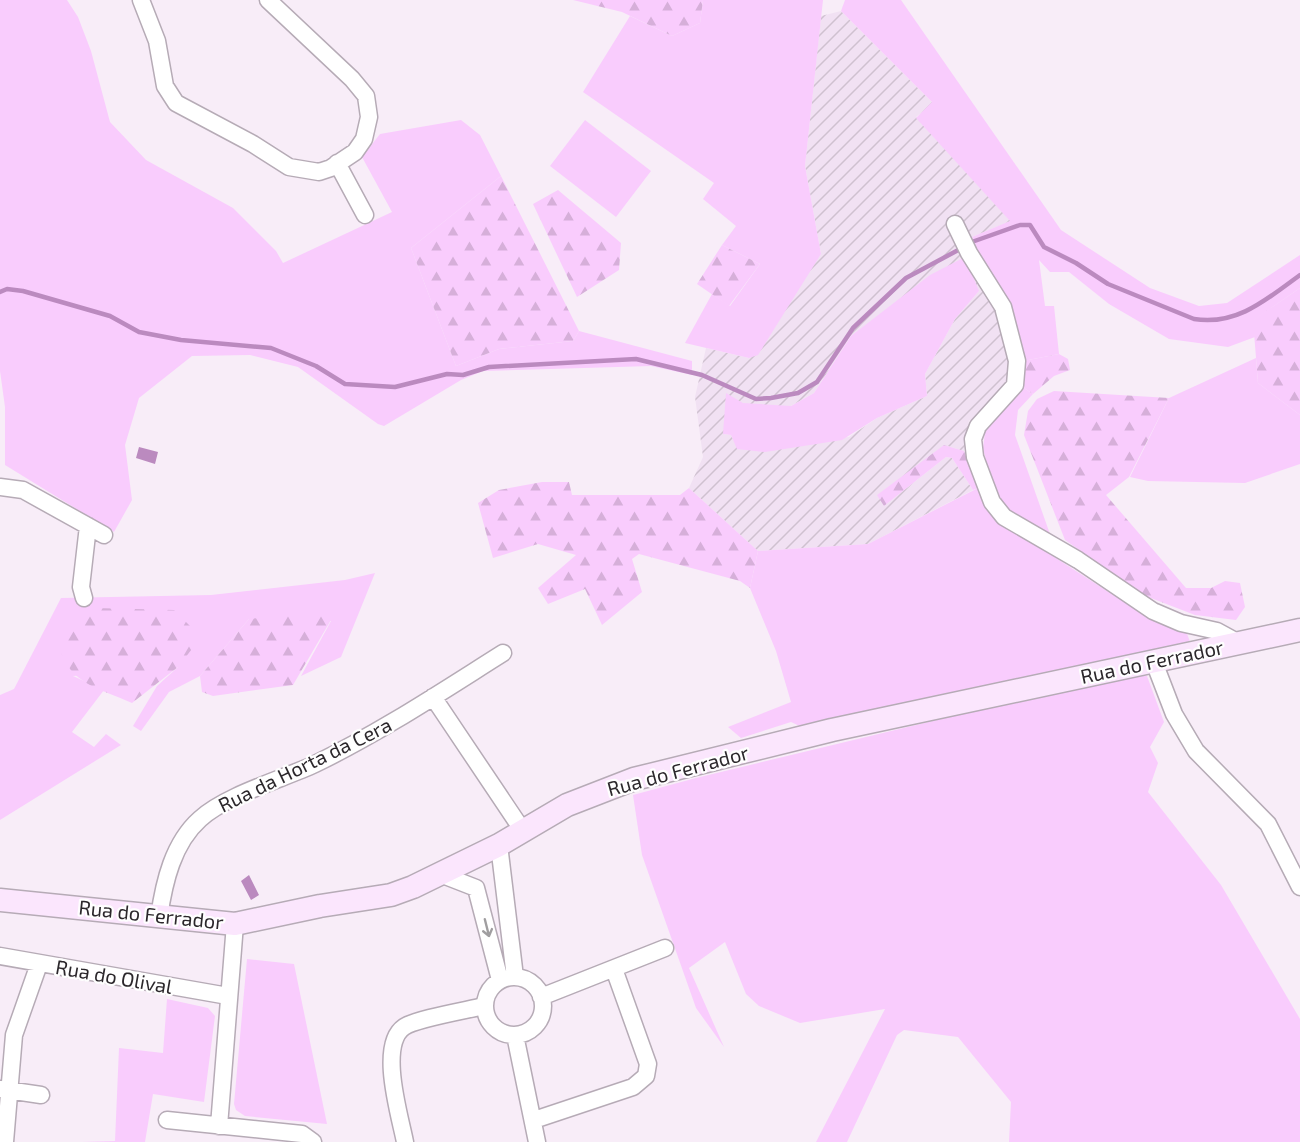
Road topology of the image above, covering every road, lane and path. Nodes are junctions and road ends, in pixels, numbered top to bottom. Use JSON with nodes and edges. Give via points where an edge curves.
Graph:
{"nodes":[{"id":1,"x":141,"y":0,"type":"edge"},
{"id":2,"x":268,"y":0,"type":"edge"},
{"id":3,"x":337,"y":163,"type":"junction"},
{"id":4,"x":365,"y":215,"type":"dead end"},
{"id":5,"x":957,"y":228,"type":"dead end"},
{"id":6,"x":0,"y":488,"type":"edge"},
{"id":7,"x":88,"y":526,"type":"junction"},
{"id":8,"x":104,"y":535,"type":"dead end"},
{"id":9,"x":84,"y":598,"type":"dead end"},
{"id":10,"x":1300,"y":630,"type":"edge"},
{"id":11,"x":1239,"y":643,"type":"junction"},
{"id":12,"x":503,"y":653,"type":"dead end"},
{"id":13,"x":1154,"y":662,"type":"junction"},
{"id":14,"x":433,"y":697,"type":"junction"},
{"id":15,"x":523,"y":831,"type":"junction"},
{"id":16,"x":499,"y":845,"type":"junction"},
{"id":17,"x":471,"y":859,"type":"junction"},
{"id":18,"x":501,"y":872,"type":"junction"},
{"id":19,"x":440,"y":874,"type":"junction"},
{"id":20,"x":1300,"y":887,"type":"edge"},
{"id":21,"x":476,"y":888,"type":"junction"},
{"id":22,"x":0,"y":900,"type":"edge"},
{"id":23,"x":159,"y":917,"type":"junction"},
{"id":24,"x":235,"y":924,"type":"junction"},
{"id":25,"x":665,"y":948,"type":"dead end"},
{"id":26,"x":0,"y":956,"type":"edge"},
{"id":27,"x":39,"y":964,"type":"junction"},
{"id":28,"x":614,"y":969,"type":"junction"},
{"id":29,"x":508,"y":978,"type":"junction"},
{"id":30,"x":228,"y":996,"type":"junction"},
{"id":31,"x":542,"y":997,"type":"junction"},
{"id":32,"x":484,"y":1006,"type":"junction"},
{"id":33,"x":515,"y":1035,"type":"junction"},
{"id":34,"x":5,"y":1090,"type":"edge"},
{"id":35,"x":41,"y":1095,"type":"dead end"},
{"id":36,"x":167,"y":1120,"type":"dead end"},
{"id":37,"x":534,"y":1120,"type":"junction"},
{"id":38,"x":219,"y":1126,"type":"junction"},
{"id":39,"x":5,"y":1142,"type":"edge"},
{"id":40,"x":313,"y":1142,"type":"edge"},
{"id":41,"x":405,"y":1142,"type":"edge"},
{"id":42,"x":537,"y":1142,"type":"edge"}],
"edges":[{"from":1,"to":3,"type":"street","via":[[157,41],[165,86],[176,103],[289,167],[319,172]]},
{"from":2,"to":3,"type":"street","via":[[366,96],[369,117],[364,139],[355,152]]},
{"from":3,"to":4,"type":"street"},
{"from":5,"to":11,"type":"street","via":[[1003,307],[1017,361],[1015,385],[982,420],[973,439],[975,457],[992,502],[1004,517],[1078,560],[1153,611],[1181,623],[1217,631]]},
{"from":6,"to":7,"type":"street","via":[[23,490]]},
{"from":7,"to":8,"type":"street"},
{"from":7,"to":9,"type":"street","via":[[81,587]]},
{"from":10,"to":11,"type":"street","name":"Rua do Ferrador"},
{"from":11,"to":13,"type":"street","name":"Rua do Ferrador"},
{"from":12,"to":14,"type":"street","name":"Rua da Horta da Cera"},
{"from":13,"to":15,"type":"street","name":"Rua do Ferrador","via":[[832,730],[634,779],[567,805]]},
{"from":13,"to":20,"type":"street","via":[[1174,714],[1196,751],[1268,824]]},
{"from":14,"to":15,"type":"street"},
{"from":14,"to":23,"type":"street","name":"Rua da Horta da Cera","via":[[371,735],[218,806],[200,819],[182,841],[164,880]]},
{"from":15,"to":16,"type":"street","name":"Rua do Ferrador"},
{"from":16,"to":17,"type":"street","name":"Rua do Ferrador"},
{"from":16,"to":18,"type":"street"},
{"from":17,"to":18,"type":"street"},
{"from":17,"to":19,"type":"street","name":"Rua do Ferrador"},
{"from":17,"to":21,"type":"street"},
{"from":18,"to":29,"type":"street"},
{"from":19,"to":21,"type":"street"},
{"from":19,"to":24,"type":"street","name":"Rua do Ferrador","via":[[391,895]]},
{"from":21,"to":29,"type":"street","one_way":true},
{"from":22,"to":23,"type":"street","name":"Rua do Ferrador"},
{"from":23,"to":24,"type":"street","name":"Rua do Ferrador"},
{"from":24,"to":30,"type":"street"},
{"from":25,"to":28,"type":"street"},
{"from":26,"to":27,"type":"street","name":"Rua do Olival"},
{"from":27,"to":30,"type":"street","name":"Rua do Olival"},
{"from":27,"to":34,"type":"street","via":[[14,1035]]},
{"from":28,"to":31,"type":"street"},
{"from":28,"to":37,"type":"street","via":[[648,1064],[646,1076],[633,1087]]},
{"from":29,"to":31,"type":"street","via":[[532,983]]},
{"from":29,"to":32,"type":"street","via":[[489,990]]},
{"from":30,"to":38,"type":"street"},
{"from":31,"to":33,"type":"street","via":[[538,1022],[525,1033]]},
{"from":32,"to":33,"type":"street","via":[[497,1030]]},
{"from":32,"to":41,"type":"street","via":[[404,1027],[392,1044],[392,1074]]},
{"from":33,"to":37,"type":"street"},
{"from":34,"to":35,"type":"street"},
{"from":34,"to":39,"type":"street"},
{"from":36,"to":38,"type":"street"},
{"from":37,"to":42,"type":"street"},
{"from":38,"to":40,"type":"street","via":[[302,1134]]}]}
